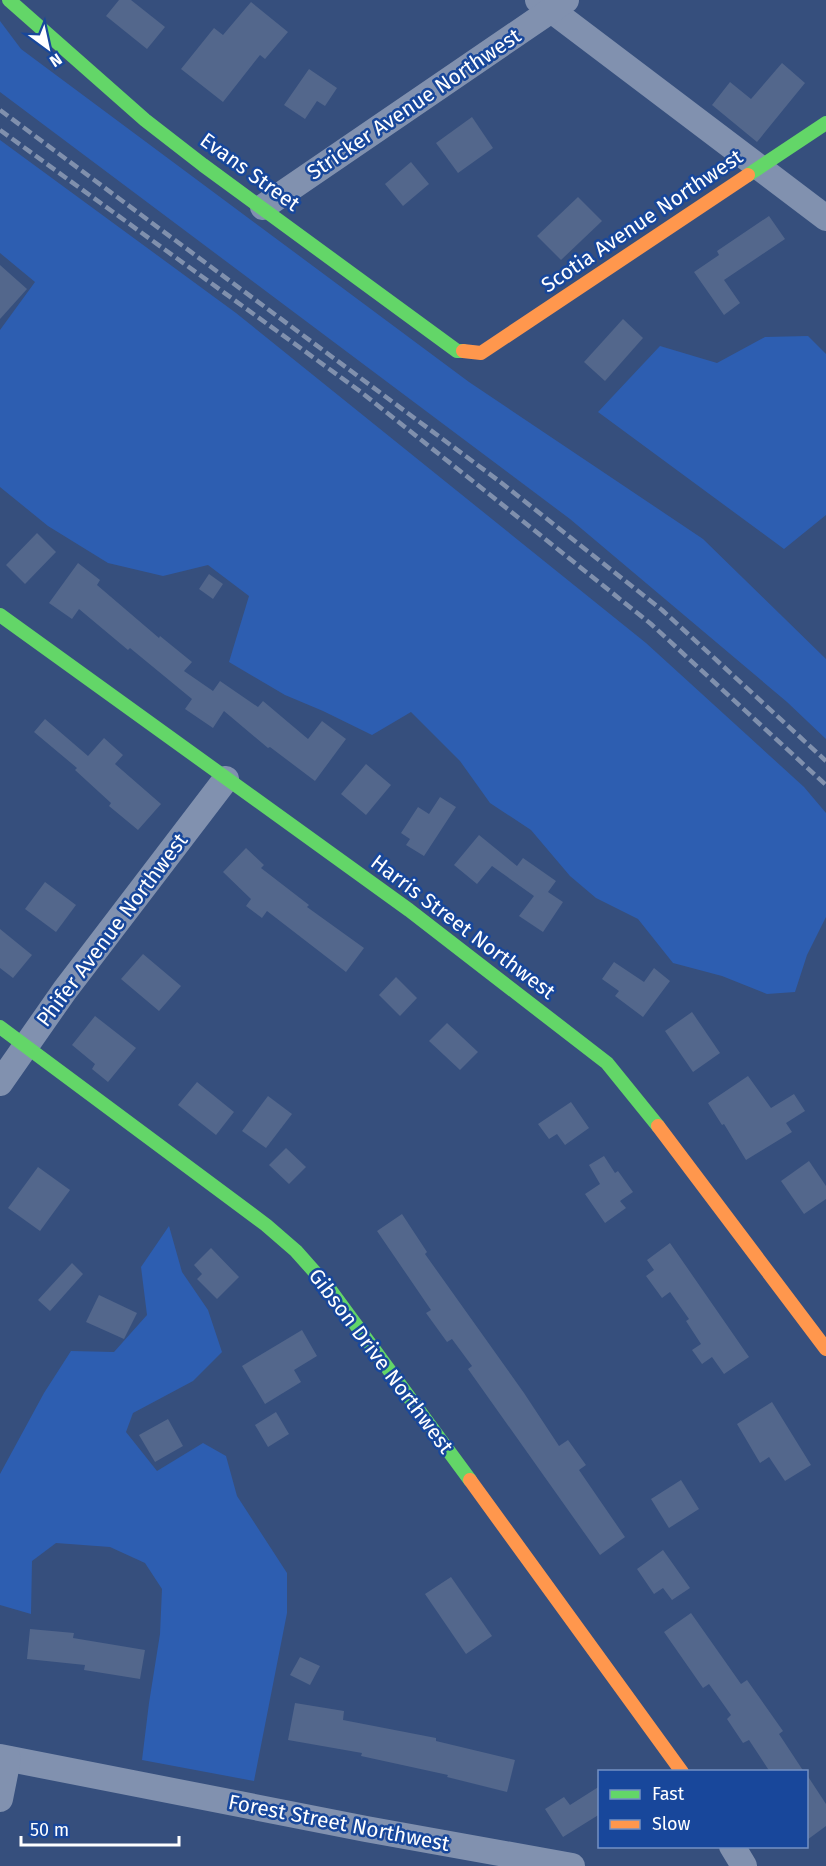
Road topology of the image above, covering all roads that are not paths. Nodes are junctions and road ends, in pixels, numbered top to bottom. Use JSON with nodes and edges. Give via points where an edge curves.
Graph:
{"nodes":[{"id":1,"x":9,"y":0,"type":"edge"},
{"id":2,"x":551,"y":3,"type":"edge"},
{"id":3,"x":826,"y":123,"type":"edge"},
{"id":4,"x":760,"y":167,"type":"junction"},
{"id":5,"x":263,"y":207,"type":"junction"},
{"id":6,"x":826,"y":218,"type":"edge"},
{"id":7,"x":481,"y":353,"type":"joint"},
{"id":8,"x":0,"y":615,"type":"edge"},
{"id":9,"x":226,"y":779,"type":"junction"},
{"id":10,"x":0,"y":1027,"type":"edge"},
{"id":11,"x":26,"y":1046,"type":"junction"},
{"id":12,"x":0,"y":1083,"type":"edge"},
{"id":13,"x":826,"y":1349,"type":"edge"},
{"id":14,"x":4,"y":1758,"type":"edge"},
{"id":15,"x":681,"y":1770,"type":"edge"},
{"id":16,"x":0,"y":1799,"type":"edge"},
{"id":17,"x":733,"y":1848,"type":"edge"},
{"id":18,"x":572,"y":1866,"type":"edge"},
{"id":19,"x":744,"y":1866,"type":"edge"}],
"edges":[{"from":1,"to":5,"type":"street","name":"Evans Street","via":[[144,120]]},
{"from":2,"to":4,"type":"street"},
{"from":2,"to":5,"type":"street","name":"Stricker Avenue Northwest"},
{"from":3,"to":4,"type":"street","name":"Scotia Avenue Northwest"},
{"from":4,"to":6,"type":"street"},
{"from":4,"to":7,"type":"street","name":"Scotia Avenue Northwest"},
{"from":5,"to":7,"type":"street","name":"Evans Street","via":[[456,351]]},
{"from":8,"to":9,"type":"street","name":"Harris Street Northwest"},
{"from":9,"to":11,"type":"street","name":"Phifer Avenue Northwest"},
{"from":9,"to":13,"type":"street","name":"Harris Street Northwest","via":[[409,910],[607,1063]]},
{"from":10,"to":11,"type":"street","name":"Gibson Drive Northwest"},
{"from":11,"to":12,"type":"street","name":"Phifer Avenue Northwest"},
{"from":11,"to":15,"type":"street","name":"Gibson Drive Northwest","via":[[296,1251],[335,1297]]},
{"from":14,"to":16,"type":"street"},
{"from":14,"to":18,"type":"street","name":"Forest Street Northwest"},
{"from":17,"to":19,"type":"street"}]}
